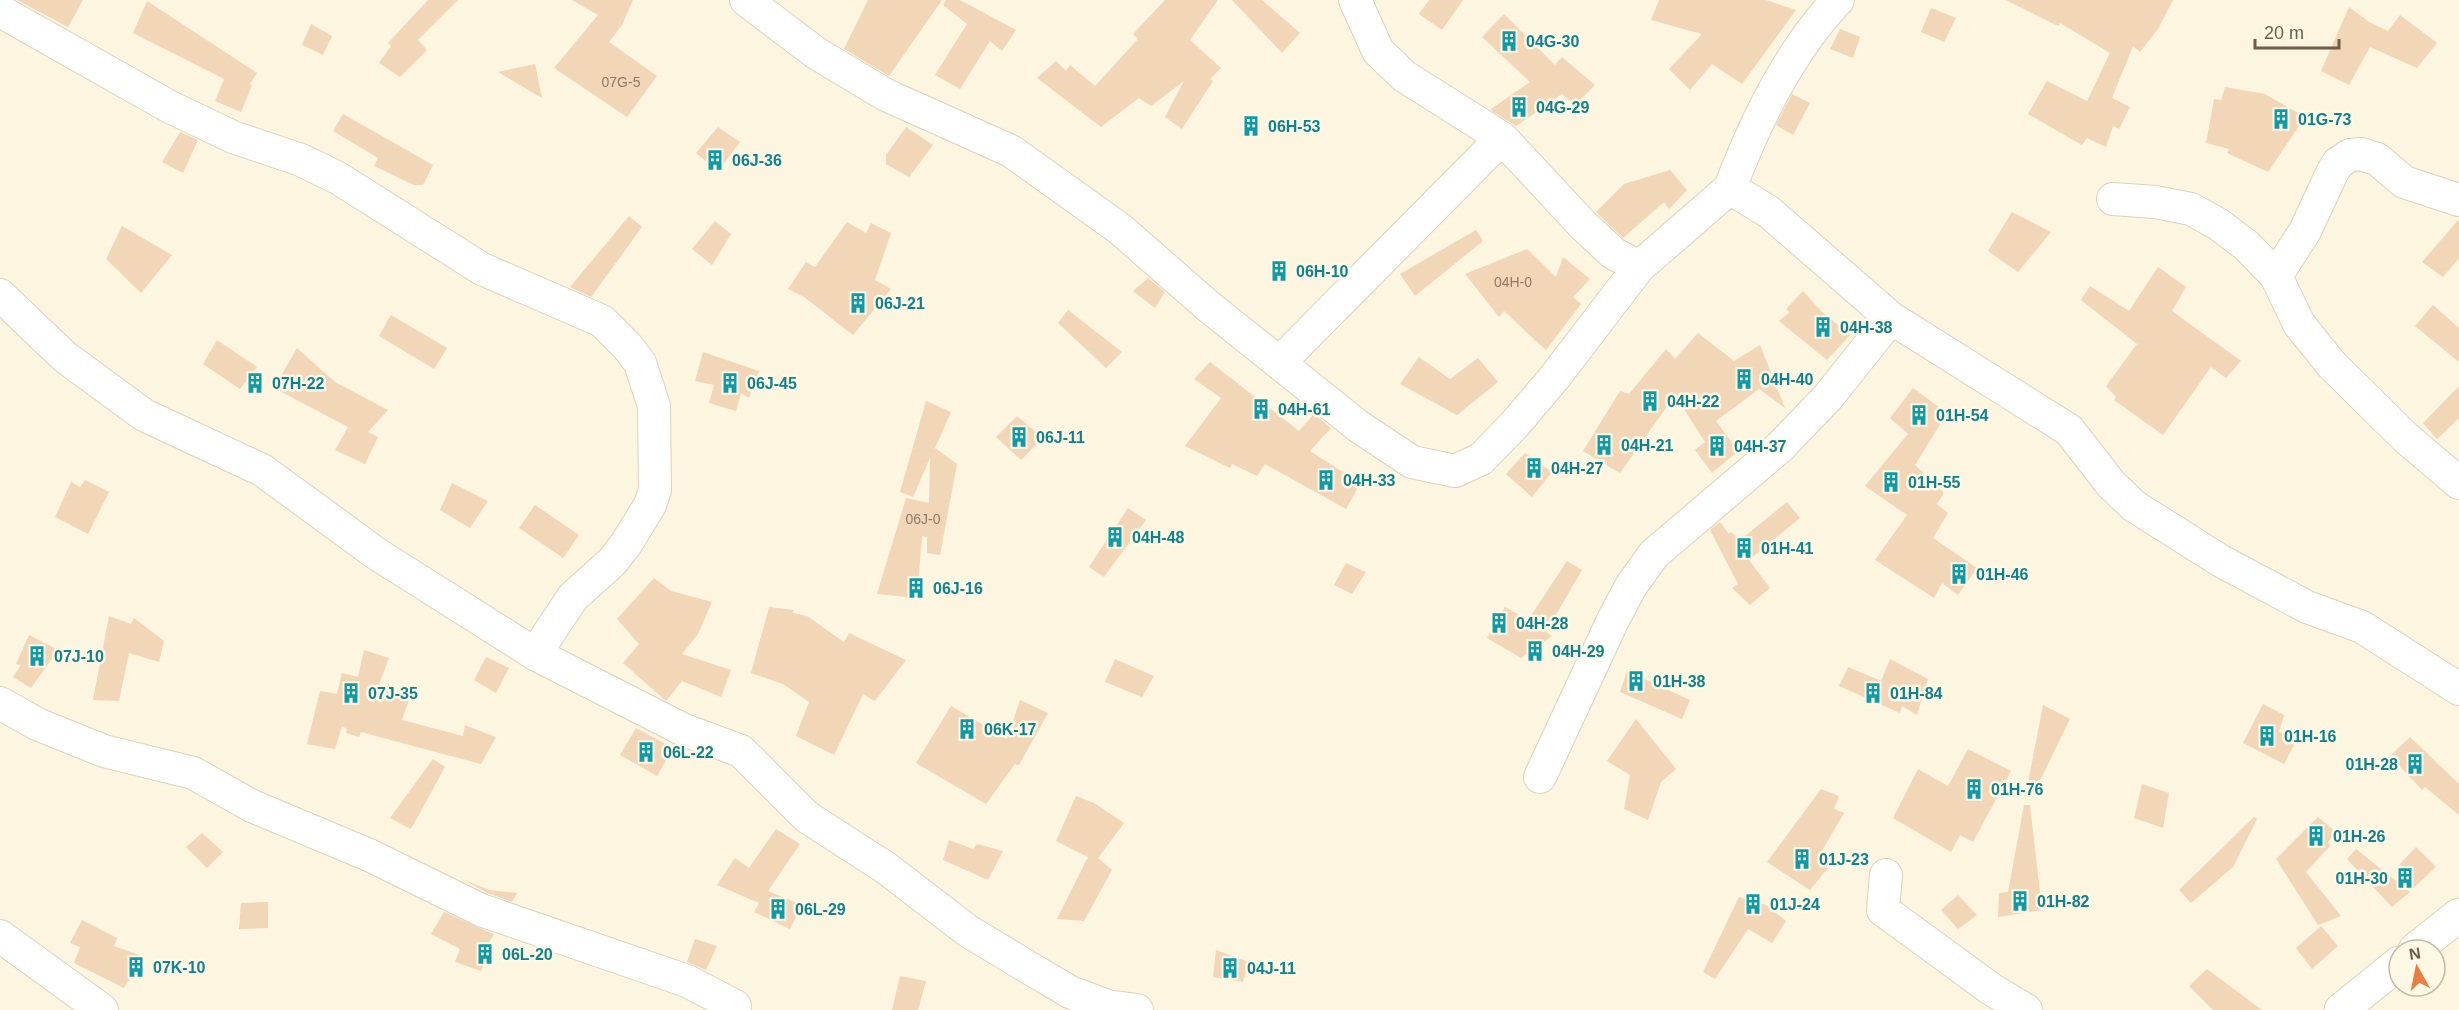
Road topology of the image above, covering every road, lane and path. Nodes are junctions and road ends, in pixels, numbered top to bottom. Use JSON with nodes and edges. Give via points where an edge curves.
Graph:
{"nodes":[{"id":1,"x":7,"y":0,"type":"edge"},
{"id":2,"x":746,"y":0,"type":"edge"},
{"id":3,"x":1355,"y":0,"type":"edge"},
{"id":4,"x":1838,"y":0,"type":"edge"},
{"id":5,"x":0,"y":11,"type":"edge"},
{"id":6,"x":1502,"y":138,"type":"junction"},
{"id":7,"x":1730,"y":188,"type":"junction"},
{"id":8,"x":2113,"y":199,"type":"dead end"},
{"id":9,"x":2459,"y":200,"type":"edge"},
{"id":10,"x":1639,"y":267,"type":"junction"},
{"id":11,"x":2276,"y":276,"type":"junction"},
{"id":12,"x":0,"y":295,"type":"edge"},
{"id":13,"x":1891,"y":318,"type":"junction"},
{"id":14,"x":1281,"y":362,"type":"junction"},
{"id":15,"x":2459,"y":483,"type":"edge"},
{"id":16,"x":535,"y":654,"type":"junction"},
{"id":17,"x":2459,"y":689,"type":"edge"},
{"id":18,"x":0,"y":703,"type":"edge"},
{"id":19,"x":1540,"y":777,"type":"dead end"},
{"id":20,"x":1886,"y":875,"type":"dead end"},
{"id":21,"x":2459,"y":915,"type":"edge"},
{"id":22,"x":0,"y":936,"type":"edge"},
{"id":23,"x":2430,"y":938,"type":"edge"},
{"id":24,"x":2387,"y":973,"type":"edge"},
{"id":25,"x":738,"y":1009,"type":"edge"},
{"id":26,"x":102,"y":1010,"type":"edge"},
{"id":27,"x":1137,"y":1010,"type":"edge"},
{"id":28,"x":2025,"y":1010,"type":"edge"},
{"id":29,"x":2341,"y":1010,"type":"edge"}],
"edges":[{"from":1,"to":5,"type":"street"},
{"from":2,"to":14,"type":"street","via":[[816,53],[886,95],[1011,151],[1120,229],[1208,306]]},
{"from":3,"to":6,"type":"street","via":[[1378,51],[1404,76]]},
{"from":4,"to":7,"type":"street","via":[[1818,21],[1791,64],[1746,145]]},
{"from":5,"to":16,"type":"street","via":[[170,108],[338,178],[482,269],[602,321],[627,346],[640,363],[654,406],[655,490],[626,544],[573,597]]},
{"from":6,"to":10,"type":"street","via":[[1583,225],[1614,253]]},
{"from":6,"to":14,"type":"street"},
{"from":7,"to":10,"type":"street"},
{"from":7,"to":13,"type":"street","via":[[1769,212]]},
{"from":8,"to":11,"type":"street","via":[[2191,209],[2247,246]]},
{"from":9,"to":11,"type":"street","via":[[2404,182],[2377,159],[2350,155],[2338,163],[2305,231]]},
{"from":10,"to":14,"type":"street","via":[[1515,424],[1481,459],[1455,471],[1412,462],[1358,426]]},
{"from":11,"to":15,"type":"street","via":[[2299,324],[2332,365]]},
{"from":12,"to":16,"type":"street","via":[[65,357],[144,415],[262,470],[377,554]]},
{"from":13,"to":17,"type":"street","via":[[2070,430],[2111,484],[2134,506],[2221,561],[2307,607],[2362,627]]},
{"from":13,"to":19,"type":"street","via":[[1828,397],[1780,447],[1654,554],[1613,620]]},
{"from":16,"to":27,"type":"street","via":[[684,730],[741,751],[807,817],[886,868],[968,931],[1070,992],[1107,1006]]},
{"from":18,"to":25,"type":"street","via":[[37,724],[104,751],[193,773],[252,806],[369,855],[481,910],[687,981]]},
{"from":20,"to":28,"type":"street","via":[[1883,910]]},
{"from":21,"to":23,"type":"street"},
{"from":22,"to":26,"type":"street"},
{"from":24,"to":29,"type":"street"}]}
